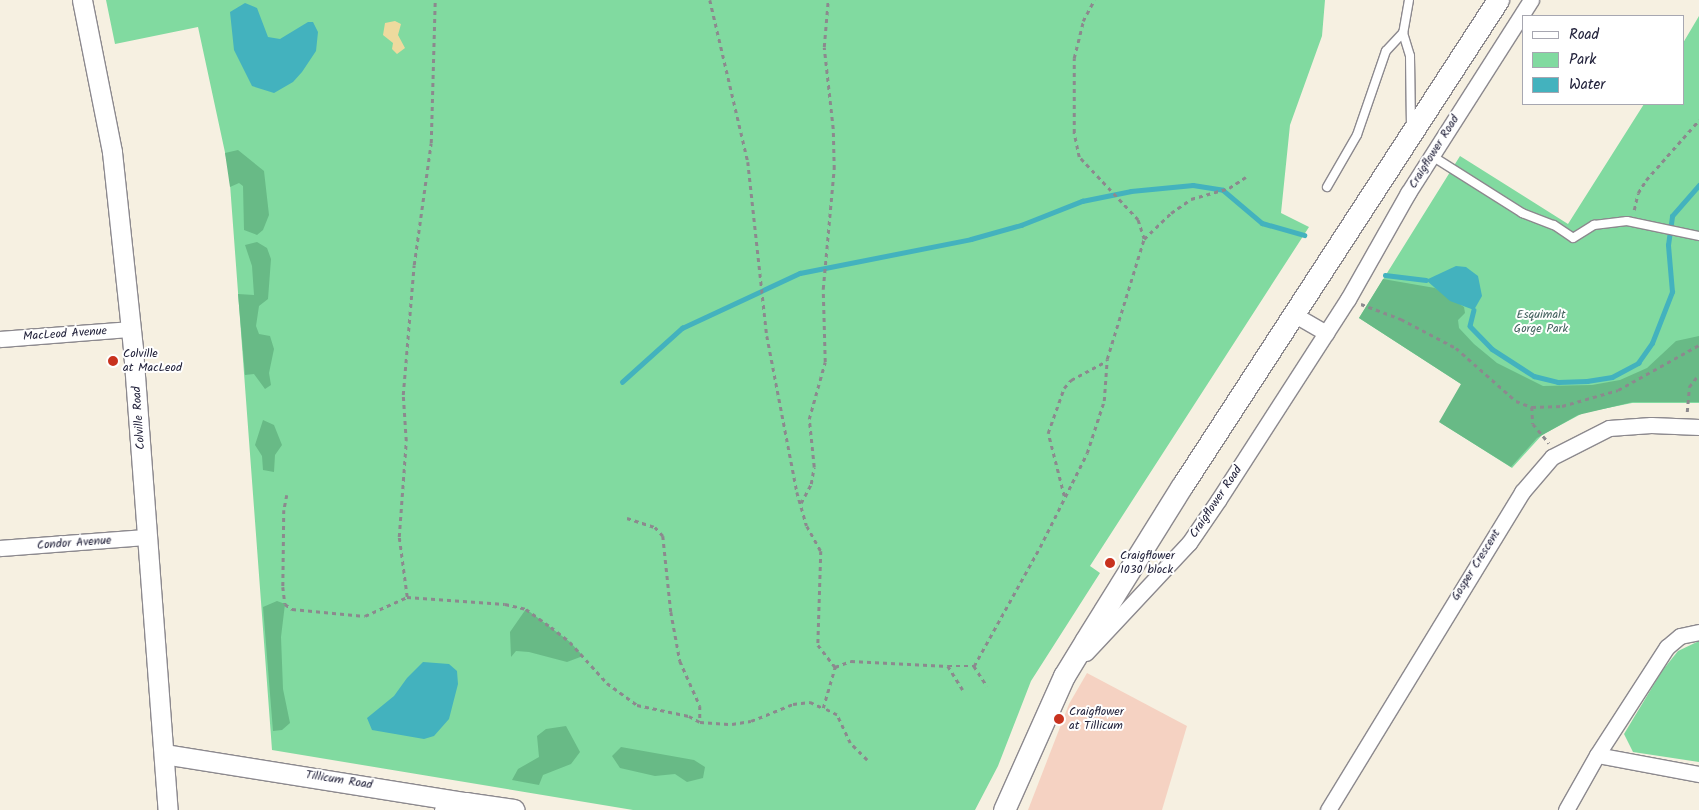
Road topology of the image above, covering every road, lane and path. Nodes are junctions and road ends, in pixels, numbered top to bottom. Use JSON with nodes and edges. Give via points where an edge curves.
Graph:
{"nodes":[{"id":1,"x":82,"y":0,"type":"edge"},
{"id":2,"x":435,"y":0,"type":"edge"},
{"id":3,"x":710,"y":0,"type":"edge"},
{"id":4,"x":828,"y":0,"type":"edge"},
{"id":5,"x":1094,"y":0,"type":"edge"},
{"id":6,"x":1409,"y":0,"type":"edge"},
{"id":7,"x":1498,"y":0,"type":"edge"},
{"id":8,"x":1532,"y":0,"type":"edge"},
{"id":9,"x":1522,"y":15,"type":"edge"},
{"id":10,"x":1522,"y":16,"type":"edge"},
{"id":11,"x":1403,"y":33,"type":"junction"},
{"id":12,"x":1699,"y":120,"type":"edge"},
{"id":13,"x":1411,"y":134,"type":"junction"},
{"id":14,"x":1432,"y":156,"type":"junction"},
{"id":15,"x":1246,"y":177,"type":"dead end"},
{"id":16,"x":1327,"y":186,"type":"dead end"},
{"id":17,"x":1650,"y":225,"type":"junction"},
{"id":18,"x":1699,"y":236,"type":"edge"},
{"id":19,"x":1144,"y":239,"type":"junction"},
{"id":20,"x":1348,"y":299,"type":"junction"},
{"id":21,"x":1295,"y":315,"type":"junction"},
{"id":22,"x":131,"y":329,"type":"junction"},
{"id":23,"x":1326,"y":333,"type":"junction"},
{"id":24,"x":0,"y":339,"type":"edge"},
{"id":25,"x":1699,"y":345,"type":"edge"},
{"id":26,"x":1107,"y":360,"type":"junction"},
{"id":27,"x":1699,"y":374,"type":"edge"},
{"id":28,"x":1532,"y":407,"type":"junction"},
{"id":29,"x":1692,"y":426,"type":"edge"},
{"id":30,"x":1552,"y":457,"type":"junction"},
{"id":31,"x":287,"y":495,"type":"dead end"},
{"id":32,"x":1064,"y":497,"type":"junction"},
{"id":33,"x":801,"y":503,"type":"junction"},
{"id":34,"x":627,"y":518,"type":"dead end"},
{"id":35,"x":148,"y":537,"type":"junction"},
{"id":36,"x":0,"y":548,"type":"edge"},
{"id":37,"x":407,"y":597,"type":"junction"},
{"id":38,"x":1699,"y":632,"type":"edge"},
{"id":39,"x":948,"y":666,"type":"junction"},
{"id":40,"x":974,"y":666,"type":"junction"},
{"id":41,"x":835,"y":667,"type":"junction"},
{"id":42,"x":1064,"y":676,"type":"junction"},
{"id":43,"x":987,"y":686,"type":"dead end"},
{"id":44,"x":963,"y":690,"type":"dead end"},
{"id":45,"x":823,"y":708,"type":"junction"},
{"id":46,"x":700,"y":722,"type":"junction"},
{"id":47,"x":164,"y":754,"type":"junction"},
{"id":48,"x":1597,"y":755,"type":"junction"},
{"id":49,"x":867,"y":760,"type":"dead end"},
{"id":50,"x":1699,"y":774,"type":"edge"},
{"id":51,"x":479,"y":804,"type":"junction"},
{"id":52,"x":1006,"y":804,"type":"edge"},
{"id":53,"x":168,"y":810,"type":"edge"},
{"id":54,"x":445,"y":810,"type":"edge"},
{"id":55,"x":514,"y":810,"type":"edge"},
{"id":56,"x":1328,"y":810,"type":"edge"},
{"id":57,"x":1566,"y":810,"type":"edge"}],
"edges":[{"from":1,"to":22,"type":"street","name":"Colville Road","via":[[112,152]]},
{"from":2,"to":37,"type":"path","via":[[431,143],[414,265],[403,395],[406,442],[398,537]]},
{"from":3,"to":33,"type":"path","via":[[748,162],[767,336]]},
{"from":4,"to":33,"type":"path","via":[[824,47],[834,129],[834,169],[823,289],[825,362],[809,419],[814,467],[811,484]]},
{"from":5,"to":19,"type":"path","via":[[1083,21],[1074,58],[1074,133],[1079,157],[1138,220]]},
{"from":6,"to":11,"type":"lane"},
{"from":7,"to":13,"type":"main road","name":"Craigflower Road"},
{"from":8,"to":9,"type":"street","name":"Craigflower Road"},
{"from":10,"to":14,"type":"street","name":"Craigflower Road"},
{"from":11,"to":13,"type":"lane","via":[[1412,82]]},
{"from":11,"to":16,"type":"lane","via":[[1386,51],[1357,135]]},
{"from":12,"to":17,"type":"path","via":[[1638,193],[1634,210]]},
{"from":13,"to":21,"type":"main road","name":"Craigflower Road"},
{"from":14,"to":17,"type":"lane","via":[[1522,213],[1554,225],[1573,238],[1594,226],[1627,221]]},
{"from":14,"to":20,"type":"street","name":"Craigflower Road"},
{"from":15,"to":19,"type":"path","via":[[1229,188],[1191,200],[1171,213]]},
{"from":17,"to":18,"type":"lane"},
{"from":19,"to":26,"type":"path"},
{"from":20,"to":23,"type":"street","name":"Craigflower Road"},
{"from":20,"to":28,"type":"path","via":[[1401,319],[1456,348],[1516,401]]},
{"from":21,"to":23,"type":"street"},
{"from":21,"to":42,"type":"main road","name":"Craigflower Road","via":[[1152,532]]},
{"from":22,"to":24,"type":"street","name":"MacLeod Avenue"},
{"from":22,"to":35,"type":"street","name":"Colville Road"},
{"from":23,"to":42,"type":"street","name":"Craigflower Road","via":[[1189,543]]},
{"from":25,"to":28,"type":"path","via":[[1618,390],[1562,406]]},
{"from":26,"to":32,"type":"path","via":[[1104,401],[1087,452]]},
{"from":26,"to":32,"type":"path","via":[[1071,380],[1064,388],[1051,423],[1050,444]]},
{"from":27,"to":29,"type":"path","via":[[1689,387]]},
{"from":28,"to":30,"type":"path","via":[[1533,424],[1549,441]]},
{"from":29,"to":30,"type":"street","name":"Gosper Crescent","via":[[1609,428]]},
{"from":30,"to":56,"type":"street","name":"Gosper Crescent","via":[[1522,492]]},
{"from":31,"to":37,"type":"path","via":[[282,538],[285,604],[306,611],[358,616],[395,605]]},
{"from":32,"to":40,"type":"path"},
{"from":33,"to":41,"type":"path","via":[[807,526],[821,551],[818,645]]},
{"from":34,"to":46,"type":"path","via":[[655,527],[663,536],[670,612],[680,661],[700,706]]},
{"from":35,"to":36,"type":"street","name":"Condor Avenue"},
{"from":35,"to":47,"type":"street","name":"Colville Road"},
{"from":37,"to":46,"type":"path","via":[[504,604],[526,609],[570,642],[622,696],[637,705],[689,716]]},
{"from":38,"to":48,"type":"street","via":[[1680,636],[1668,647]]},
{"from":39,"to":40,"type":"path"},
{"from":39,"to":41,"type":"path","via":[[851,661]]},
{"from":39,"to":44,"type":"path"},
{"from":40,"to":43,"type":"path"},
{"from":41,"to":45,"type":"path"},
{"from":42,"to":52,"type":"main road","name":"Craigflower Road"},
{"from":45,"to":46,"type":"path","via":[[810,702],[751,721],[732,724]]},
{"from":45,"to":49,"type":"path","via":[[837,715],[850,743]]},
{"from":47,"to":51,"type":"street","name":"Tillicum Road"},
{"from":47,"to":53,"type":"street","name":"Colville Road"},
{"from":48,"to":50,"type":"street"},
{"from":48,"to":57,"type":"street"},
{"from":51,"to":54,"type":"main road"},
{"from":51,"to":55,"type":"main road","name":"Tillicum Road"}]}
